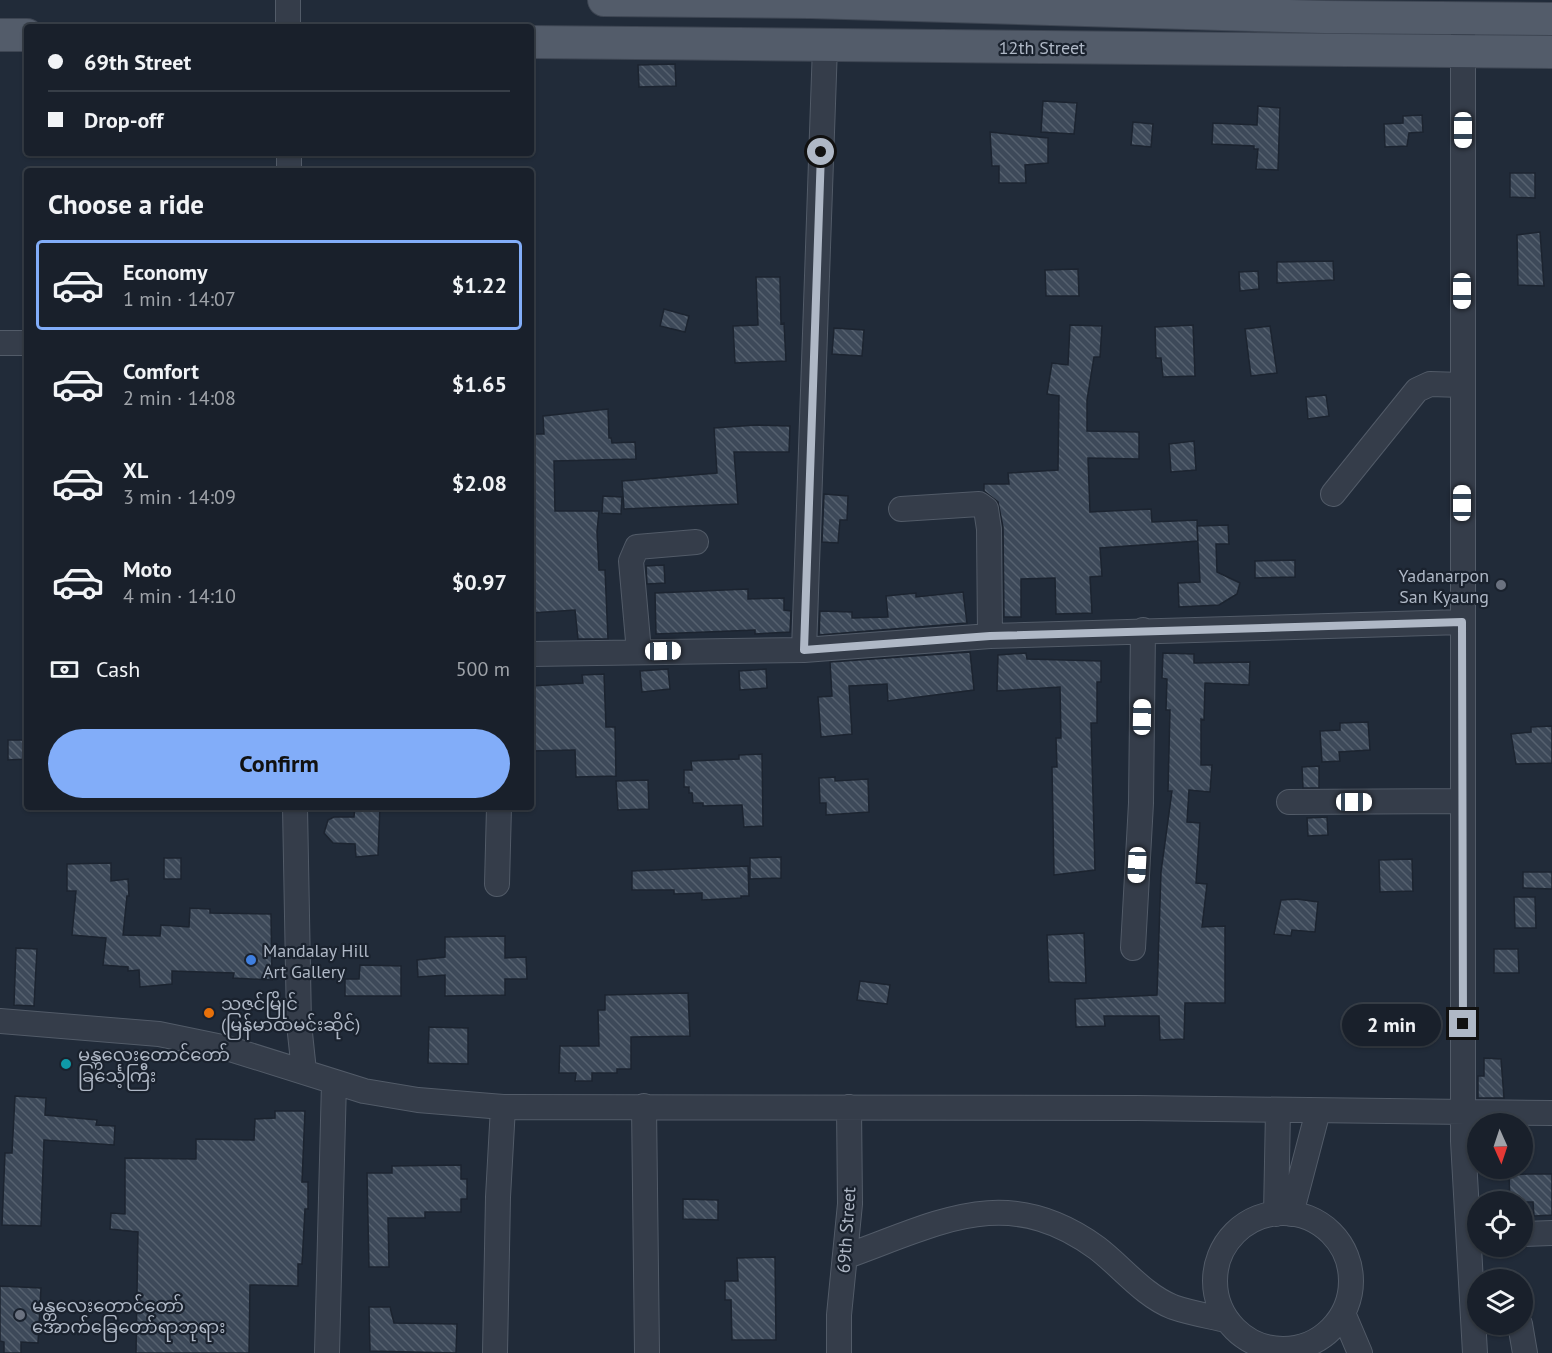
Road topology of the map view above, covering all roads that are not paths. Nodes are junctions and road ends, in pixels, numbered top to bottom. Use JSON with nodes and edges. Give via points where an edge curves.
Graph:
{"nodes":[{"id":1,"x":288,"y":0,"type":"edge"},
{"id":2,"x":604,"y":0,"type":"edge"},
{"id":3,"x":1464,"y":18,"type":"junction"},
{"id":4,"x":1552,"y":18,"type":"edge"},
{"id":5,"x":288,"y":24,"type":"edge"},
{"id":6,"x":0,"y":34,"type":"edge"},
{"id":7,"x":24,"y":35,"type":"edge"},
{"id":8,"x":534,"y":42,"type":"edge"},
{"id":9,"x":825,"y":46,"type":"junction"},
{"id":10,"x":1463,"y":50,"type":"junction"},
{"id":11,"x":1552,"y":52,"type":"edge"},
{"id":12,"x":0,"y":343,"type":"edge"},
{"id":13,"x":24,"y":343,"type":"edge"},
{"id":14,"x":1462,"y":385,"type":"junction"},
{"id":15,"x":1333,"y":494,"type":"dead end"},
{"id":16,"x":901,"y":509,"type":"dead end"},
{"id":17,"x":696,"y":542,"type":"dead end"},
{"id":18,"x":1462,"y":622,"type":"junction"},
{"id":19,"x":1143,"y":630,"type":"junction"},
{"id":20,"x":990,"y":636,"type":"junction"},
{"id":21,"x":804,"y":650,"type":"junction"},
{"id":22,"x":639,"y":652,"type":"junction"},
{"id":23,"x":534,"y":654,"type":"edge"},
{"id":24,"x":1462,"y":801,"type":"junction"},
{"id":25,"x":1289,"y":802,"type":"dead end"},
{"id":26,"x":295,"y":810,"type":"edge"},
{"id":27,"x":499,"y":810,"type":"edge"},
{"id":28,"x":497,"y":884,"type":"dead end"},
{"id":29,"x":1133,"y":948,"type":"dead end"},
{"id":30,"x":0,"y":1021,"type":"edge"},
{"id":31,"x":304,"y":1071,"type":"junction"},
{"id":32,"x":334,"y":1082,"type":"junction"},
{"id":33,"x":644,"y":1106,"type":"junction"},
{"id":34,"x":503,"y":1107,"type":"junction"},
{"id":35,"x":849,"y":1107,"type":"junction"},
{"id":36,"x":1278,"y":1110,"type":"junction"},
{"id":37,"x":1318,"y":1111,"type":"junction"},
{"id":38,"x":1463,"y":1113,"type":"junction"},
{"id":39,"x":1552,"y":1113,"type":"edge"},
{"id":40,"x":1469,"y":1191,"type":"edge"},
{"id":41,"x":1284,"y":1214,"type":"junction"},
{"id":42,"x":1552,"y":1233,"type":"edge"},
{"id":43,"x":1533,"y":1234,"type":"edge"},
{"id":44,"x":847,"y":1256,"type":"junction"},
{"id":45,"x":1473,"y":1257,"type":"edge"},
{"id":46,"x":1343,"y":1313,"type":"junction"},
{"id":47,"x":1226,"y":1320,"type":"junction"},
{"id":48,"x":1523,"y":1335,"type":"edge"},
{"id":49,"x":327,"y":1353,"type":"edge"},
{"id":50,"x":495,"y":1353,"type":"edge"},
{"id":51,"x":646,"y":1353,"type":"edge"},
{"id":52,"x":839,"y":1353,"type":"edge"},
{"id":53,"x":1360,"y":1353,"type":"edge"},
{"id":54,"x":1475,"y":1353,"type":"edge"},
{"id":55,"x":1525,"y":1353,"type":"edge"}],
"edges":[{"from":1,"to":5,"type":"street"},
{"from":2,"to":3,"type":"main road","name":"12th Street"},
{"from":3,"to":4,"type":"main road","name":"12th Street"},
{"from":3,"to":10,"type":"street"},
{"from":6,"to":7,"type":"main road"},
{"from":8,"to":9,"type":"main road","name":"12th Street"},
{"from":9,"to":10,"type":"main road","name":"12th Street"},
{"from":9,"to":21,"type":"street"},
{"from":10,"to":11,"type":"main road","name":"12th Street"},
{"from":10,"to":14,"type":"street"},
{"from":12,"to":13,"type":"street"},
{"from":14,"to":15,"type":"street","via":[[1430,384],[1417,390]]},
{"from":14,"to":18,"type":"street"},
{"from":16,"to":20,"type":"street","via":[[983,506],[989,529]]},
{"from":17,"to":22,"type":"street","via":[[646,544],[633,553]]},
{"from":18,"to":19,"type":"street"},
{"from":18,"to":24,"type":"street"},
{"from":19,"to":20,"type":"street"},
{"from":19,"to":29,"type":"street","via":[[1141,803]]},
{"from":20,"to":21,"type":"street"},
{"from":21,"to":22,"type":"street"},
{"from":22,"to":23,"type":"street"},
{"from":24,"to":25,"type":"street"},
{"from":24,"to":38,"type":"street"},
{"from":26,"to":31,"type":"street","via":[[299,1024]]},
{"from":27,"to":28,"type":"street"},
{"from":30,"to":31,"type":"street","via":[[159,1034],[227,1048]]},
{"from":31,"to":32,"type":"street"},
{"from":32,"to":34,"type":"street","via":[[393,1097]]},
{"from":32,"to":49,"type":"street"},
{"from":33,"to":34,"type":"street"},
{"from":33,"to":35,"type":"street"},
{"from":33,"to":51,"type":"street"},
{"from":34,"to":50,"type":"street"},
{"from":35,"to":36,"type":"street"},
{"from":35,"to":44,"type":"street","name":"69th Street"},
{"from":36,"to":37,"type":"street"},
{"from":36,"to":41,"type":"street"},
{"from":37,"to":38,"type":"street"},
{"from":37,"to":41,"type":"street"},
{"from":38,"to":39,"type":"street"},
{"from":38,"to":40,"type":"street"},
{"from":41,"to":46,"type":"street","via":[[1318,1224],[1339,1243],[1346,1256],[1351,1285]]},
{"from":41,"to":47,"type":"street","via":[[1262,1217],[1237,1231],[1219,1257],[1215,1290]]},
{"from":42,"to":43,"type":"street"},
{"from":44,"to":47,"type":"street","via":[[957,1217],[1012,1212],[1051,1222],[1076,1234],[1172,1306]]},
{"from":44,"to":52,"type":"street","name":"69th Street","via":[[839,1315]]},
{"from":45,"to":54,"type":"street"},
{"from":46,"to":47,"type":"street","via":[[1324,1335],[1298,1347],[1282,1349],[1251,1341]]},
{"from":46,"to":53,"type":"street"},
{"from":48,"to":55,"type":"street"}]}
